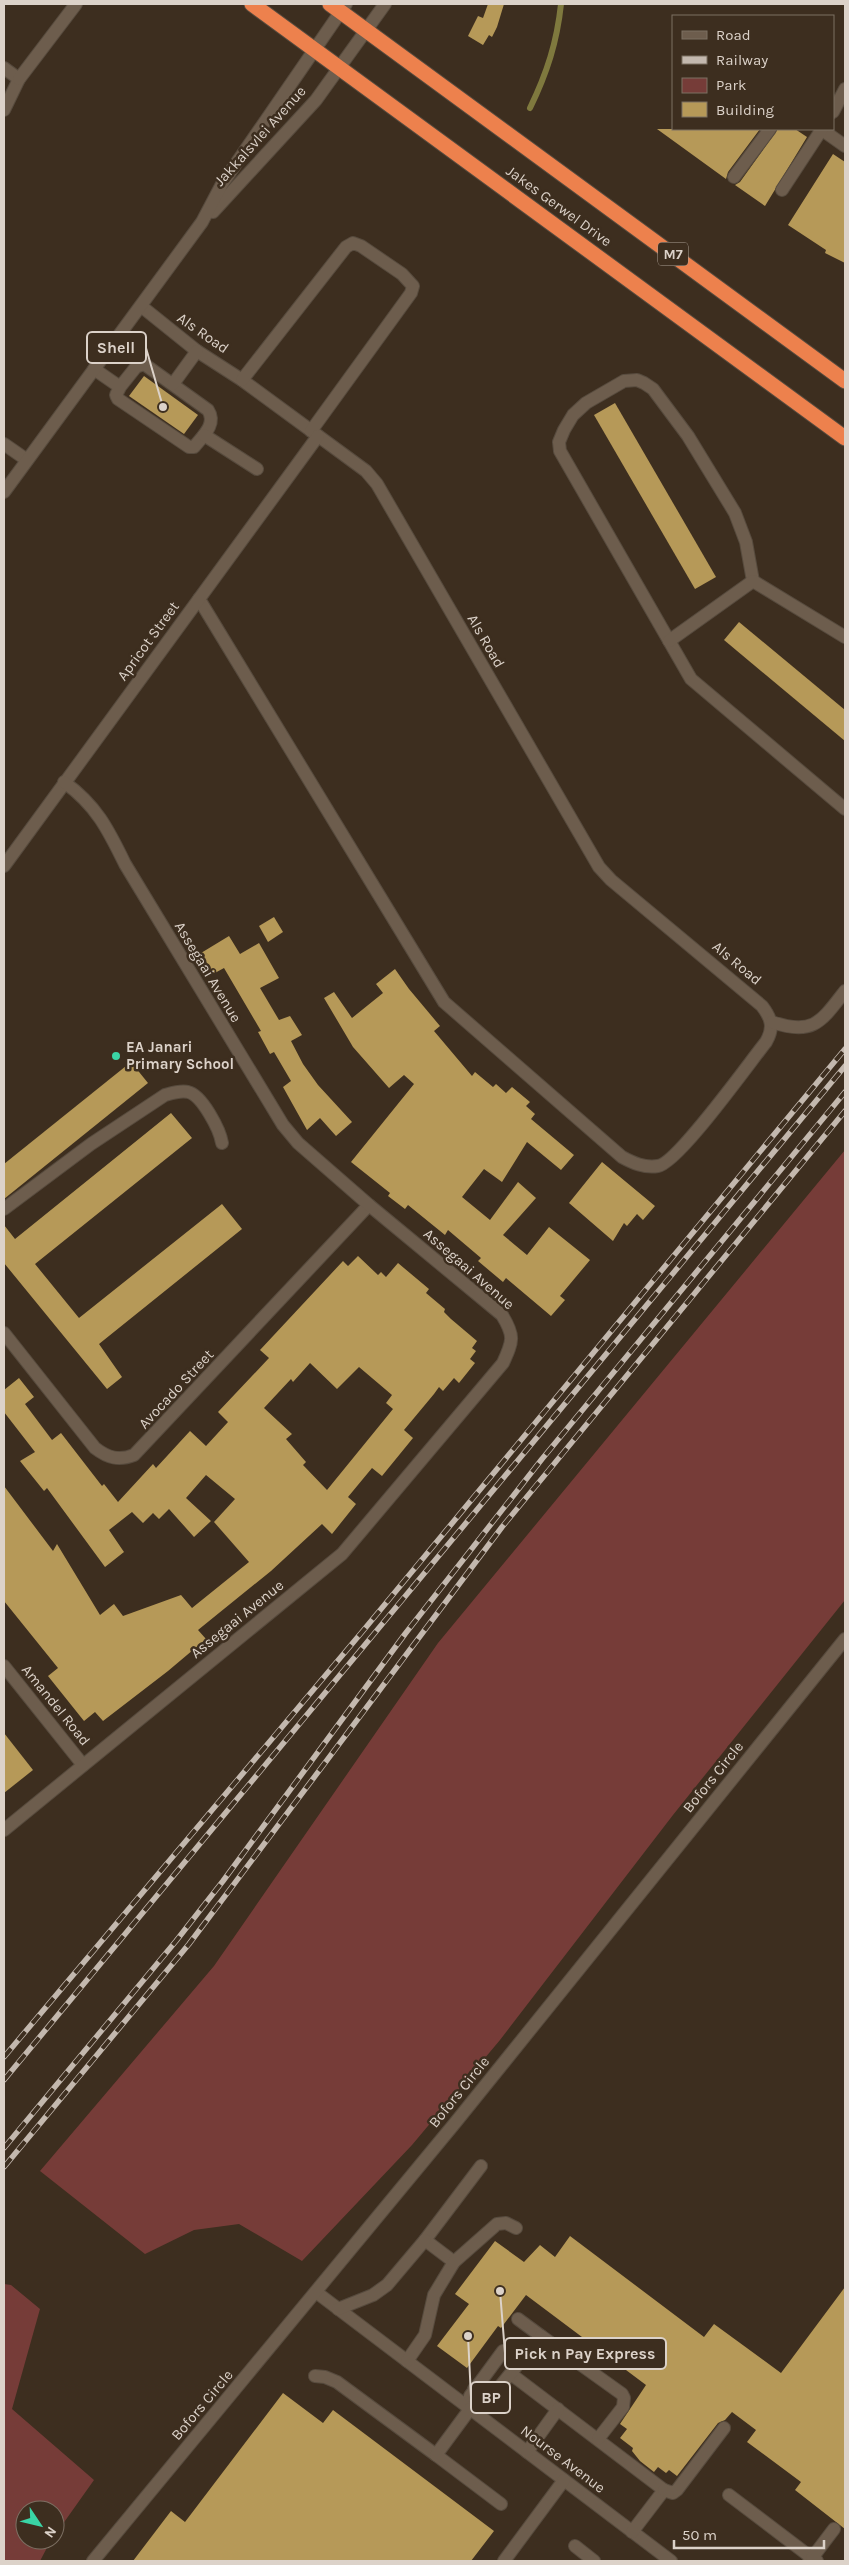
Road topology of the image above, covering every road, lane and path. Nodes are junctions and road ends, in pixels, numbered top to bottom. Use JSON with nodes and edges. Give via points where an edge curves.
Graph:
{"nodes":[{"id":1,"x":76,"y":4,"type":"edge"},
{"id":2,"x":252,"y":4,"type":"edge"},
{"id":3,"x":385,"y":4,"type":"edge"},
{"id":4,"x":339,"y":6,"type":"edge"},
{"id":5,"x":366,"y":30,"type":"junction"},
{"id":6,"x":314,"y":49,"type":"junction"},
{"id":7,"x":339,"y":67,"type":"junction"},
{"id":8,"x":4,"y":68,"type":"edge"},
{"id":9,"x":19,"y":79,"type":"junction"},
{"id":10,"x":845,"y":89,"type":"edge"},
{"id":11,"x":4,"y":110,"type":"edge"},
{"id":12,"x":834,"y":110,"type":"edge"},
{"id":13,"x":769,"y":130,"type":"edge"},
{"id":14,"x":821,"y":130,"type":"edge"},
{"id":15,"x":823,"y":130,"type":"edge"},
{"id":16,"x":845,"y":146,"type":"edge"},
{"id":17,"x":734,"y":177,"type":"dead end"},
{"id":18,"x":782,"y":190,"type":"dead end"},
{"id":19,"x":202,"y":222,"type":"junction"},
{"id":20,"x":141,"y":306,"type":"junction"},
{"id":21,"x":197,"y":351,"type":"junction"},
{"id":22,"x":94,"y":369,"type":"junction"},
{"id":23,"x":242,"y":380,"type":"junction"},
{"id":24,"x":845,"y":381,"type":"edge"},
{"id":25,"x":173,"y":384,"type":"junction"},
{"id":26,"x":120,"y":387,"type":"junction"},
{"id":27,"x":314,"y":433,"type":"junction"},
{"id":28,"x":204,"y":435,"type":"junction"},
{"id":29,"x":845,"y":438,"type":"edge"},
{"id":30,"x":4,"y":444,"type":"edge"},
{"id":31,"x":27,"y":460,"type":"junction"},
{"id":32,"x":257,"y":469,"type":"dead end"},
{"id":33,"x":4,"y":492,"type":"edge"},
{"id":34,"x":753,"y":581,"type":"junction"},
{"id":35,"x":199,"y":599,"type":"junction"},
{"id":36,"x":845,"y":637,"type":"edge"},
{"id":37,"x":668,"y":640,"type":"junction"},
{"id":38,"x":64,"y":782,"type":"junction"},
{"id":39,"x":845,"y":809,"type":"edge"},
{"id":40,"x":4,"y":866,"type":"edge"},
{"id":41,"x":845,"y":991,"type":"edge"},
{"id":42,"x":772,"y":1022,"type":"junction"},
{"id":43,"x":222,"y":1143,"type":"dead end"},
{"id":44,"x":369,"y":1206,"type":"junction"},
{"id":45,"x":4,"y":1208,"type":"edge"},
{"id":46,"x":4,"y":1333,"type":"edge"},
{"id":47,"x":844,"y":1645,"type":"edge"},
{"id":48,"x":4,"y":1666,"type":"edge"},
{"id":49,"x":83,"y":1765,"type":"junction"},
{"id":50,"x":4,"y":1830,"type":"edge"},
{"id":51,"x":481,"y":2166,"type":"dead end"},
{"id":52,"x":516,"y":2228,"type":"dead end"},
{"id":53,"x":426,"y":2240,"type":"junction"},
{"id":54,"x":454,"y":2262,"type":"junction"},
{"id":55,"x":316,"y":2292,"type":"junction"},
{"id":56,"x":338,"y":2308,"type":"junction"},
{"id":57,"x":518,"y":2318,"type":"dead end"},
{"id":58,"x":541,"y":2336,"type":"junction"},
{"id":59,"x":503,"y":2351,"type":"dead end"},
{"id":60,"x":407,"y":2361,"type":"junction"},
{"id":61,"x":511,"y":2374,"type":"junction"},
{"id":62,"x":315,"y":2376,"type":"dead end"},
{"id":63,"x":474,"y":2389,"type":"junction"},
{"id":64,"x":488,"y":2400,"type":"junction"},
{"id":65,"x":558,"y":2409,"type":"junction"},
{"id":66,"x":471,"y":2410,"type":"junction"},
{"id":67,"x":724,"y":2428,"type":"dead end"},
{"id":68,"x":598,"y":2439,"type":"junction"},
{"id":69,"x":527,"y":2452,"type":"junction"},
{"id":70,"x":436,"y":2455,"type":"junction"},
{"id":71,"x":564,"y":2480,"type":"junction"},
{"id":72,"x":664,"y":2490,"type":"junction"},
{"id":73,"x":729,"y":2495,"type":"dead end"},
{"id":74,"x":501,"y":2504,"type":"dead end"},
{"id":75,"x":834,"y":2529,"type":"dead end"},
{"id":76,"x":632,"y":2532,"type":"junction"},
{"id":77,"x":575,"y":2546,"type":"dead end"},
{"id":78,"x":813,"y":2560,"type":"edge"},
{"id":79,"x":93,"y":2561,"type":"edge"},
{"id":80,"x":504,"y":2561,"type":"edge"},
{"id":81,"x":594,"y":2561,"type":"edge"},
{"id":82,"x":671,"y":2561,"type":"edge"}],
"edges":[{"from":1,"to":9,"type":"street"},
{"from":2,"to":6,"type":"highway","name":"Jakes Gerwel Drive"},
{"from":3,"to":5,"type":"street","name":"Jakkalsvlei Avenue"},
{"from":4,"to":5,"type":"highway","name":"Jakes Gerwel Drive","number":"M7"},
{"from":4,"to":6,"type":"street","name":"Jakkalsvlei Avenue"},
{"from":5,"to":7,"type":"street","name":"Jakkalsvlei Avenue"},
{"from":5,"to":24,"type":"highway","name":"Jakes Gerwel Drive","number":"M7"},
{"from":6,"to":7,"type":"highway","name":"Jakes Gerwel Drive"},
{"from":6,"to":19,"type":"street","name":"Jakkalsvlei Avenue","via":[[222,184]]},
{"from":7,"to":19,"type":"street","name":"Jakkalsvlei Avenue","via":[[316,100]]},
{"from":7,"to":29,"type":"highway","name":"Jakes Gerwel Drive"},
{"from":8,"to":9,"type":"street"},
{"from":9,"to":11,"type":"street"},
{"from":10,"to":12,"type":"street"},
{"from":13,"to":17,"type":"street"},
{"from":14,"to":18,"type":"street"},
{"from":15,"to":16,"type":"street"},
{"from":19,"to":20,"type":"street","name":"Jakkalsvlei Avenue"},
{"from":20,"to":21,"type":"street","name":"Als Road"},
{"from":20,"to":22,"type":"street","name":"Jakkalsvlei Avenue"},
{"from":21,"to":23,"type":"street","name":"Als Road"},
{"from":21,"to":25,"type":"street"},
{"from":22,"to":26,"type":"street"},
{"from":22,"to":31,"type":"street","name":"Jakkalsvlei Avenue"},
{"from":23,"to":27,"type":"street","name":"Als Road"},
{"from":23,"to":27,"type":"street","name":"Apricot Street","via":[[346,247],[354,243],[361,246],[402,274],[413,286],[411,293]]},
{"from":25,"to":26,"type":"street","via":[[148,366],[139,364]]},
{"from":25,"to":28,"type":"street","via":[[208,410],[210,425]]},
{"from":26,"to":28,"type":"street","via":[[116,395],[118,398],[189,447],[194,447]]},
{"from":27,"to":35,"type":"street","name":"Apricot Street"},
{"from":27,"to":42,"type":"street","name":"Als Road","via":[[366,471],[377,484],[599,867],[762,1006]]},
{"from":28,"to":32,"type":"street"},
{"from":30,"to":31,"type":"street"},
{"from":31,"to":33,"type":"street","name":"Jakkalsvlei Avenue"},
{"from":34,"to":36,"type":"street"},
{"from":34,"to":37,"type":"street"},
{"from":34,"to":37,"type":"street","via":[[746,542],[736,512],[688,436],[653,389],[637,380],[624,381],[586,403],[573,415],[559,442],[560,451]]},
{"from":35,"to":38,"type":"street","name":"Apricot Street"},
{"from":35,"to":42,"type":"street","via":[[444,1002],[622,1157],[637,1165],[660,1166],[680,1150],[766,1042]]},
{"from":37,"to":39,"type":"street","via":[[691,678],[704,692]]},
{"from":38,"to":40,"type":"street","name":"Apricot Street"},
{"from":38,"to":44,"type":"street","name":"Assegaai Avenue","via":[[91,804],[108,827],[124,864],[283,1125],[298,1143]]},
{"from":41,"to":42,"type":"street","via":[[818,1024],[790,1028]]},
{"from":43,"to":45,"type":"street","via":[[214,1122],[198,1098],[190,1092],[165,1096],[91,1144]]},
{"from":44,"to":46,"type":"street","name":"Avocado Street","via":[[144,1447],[123,1459],[103,1454],[95,1448]]},
{"from":44,"to":49,"type":"street","name":"Assegaai Avenue","via":[[502,1315],[510,1328],[512,1341],[503,1363],[342,1554]]},
{"from":47,"to":55,"type":"street","name":"Bofors Circle"},
{"from":48,"to":49,"type":"street","name":"Amandel Road"},
{"from":49,"to":50,"type":"street","name":"Assegaai Avenue"},
{"from":51,"to":53,"type":"street"},
{"from":52,"to":54,"type":"street","via":[[506,2223],[497,2224]]},
{"from":53,"to":54,"type":"street"},
{"from":53,"to":56,"type":"street","via":[[387,2285],[373,2295]]},
{"from":54,"to":60,"type":"street","via":[[434,2295],[425,2335]]},
{"from":55,"to":56,"type":"street","name":"Nourse Avenue"},
{"from":55,"to":79,"type":"street","name":"Bofors Circle"},
{"from":56,"to":60,"type":"street","name":"Nourse Avenue"},
{"from":57,"to":58,"type":"street"},
{"from":58,"to":61,"type":"street"},
{"from":58,"to":68,"type":"street","via":[[622,2394],[623,2406]]},
{"from":59,"to":63,"type":"street"},
{"from":60,"to":66,"type":"street","name":"Nourse Avenue"},
{"from":61,"to":64,"type":"street"},
{"from":61,"to":65,"type":"street"},
{"from":62,"to":70,"type":"street","via":[[337,2382]]},
{"from":63,"to":64,"type":"street"},
{"from":63,"to":66,"type":"street"},
{"from":64,"to":66,"type":"street"},
{"from":65,"to":68,"type":"street"},
{"from":65,"to":69,"type":"street"},
{"from":66,"to":69,"type":"street","name":"Nourse Avenue"},
{"from":66,"to":70,"type":"street"},
{"from":67,"to":72,"type":"street","via":[[677,2490],[673,2493]]},
{"from":68,"to":72,"type":"street"},
{"from":69,"to":71,"type":"street","name":"Nourse Avenue"},
{"from":70,"to":74,"type":"street"},
{"from":71,"to":76,"type":"street","name":"Nourse Avenue"},
{"from":71,"to":80,"type":"street"},
{"from":72,"to":76,"type":"street"},
{"from":73,"to":78,"type":"street"},
{"from":75,"to":78,"type":"street"},
{"from":76,"to":82,"type":"street","name":"Nourse Avenue"},
{"from":77,"to":81,"type":"street"}]}
